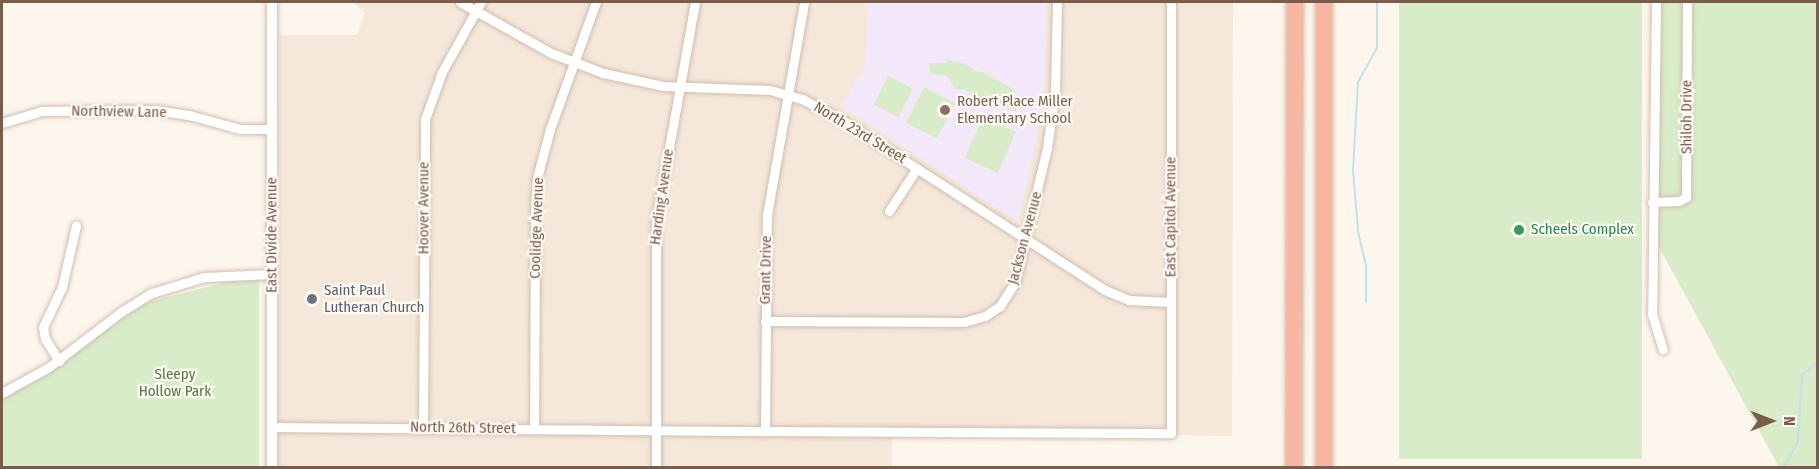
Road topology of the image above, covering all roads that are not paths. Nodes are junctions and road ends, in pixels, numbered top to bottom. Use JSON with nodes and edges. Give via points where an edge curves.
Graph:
{"nodes":[{"id":1,"x":272,"y":2,"type":"edge"},
{"id":2,"x":460,"y":2,"type":"edge"},
{"id":3,"x":481,"y":2,"type":"edge"},
{"id":4,"x":596,"y":2,"type":"edge"},
{"id":5,"x":695,"y":2,"type":"edge"},
{"id":6,"x":804,"y":2,"type":"edge"},
{"id":7,"x":1057,"y":2,"type":"edge"},
{"id":8,"x":1171,"y":2,"type":"edge"},
{"id":9,"x":1295,"y":2,"type":"edge"},
{"id":10,"x":1324,"y":2,"type":"edge"},
{"id":11,"x":1656,"y":2,"type":"edge"},
{"id":12,"x":1687,"y":2,"type":"edge"},
{"id":13,"x":476,"y":11,"type":"junction"},
{"id":14,"x":574,"y":63,"type":"junction"},
{"id":15,"x":680,"y":87,"type":"junction"},
{"id":16,"x":788,"y":94,"type":"junction"},
{"id":17,"x":2,"y":123,"type":"edge"},
{"id":18,"x":272,"y":129,"type":"junction"},
{"id":19,"x":917,"y":168,"type":"junction"},
{"id":20,"x":1652,"y":202,"type":"junction"},
{"id":21,"x":889,"y":211,"type":"dead end"},
{"id":22,"x":76,"y":226,"type":"dead end"},
{"id":23,"x":1026,"y":239,"type":"junction"},
{"id":24,"x":272,"y":274,"type":"junction"},
{"id":25,"x":1170,"y":302,"type":"junction"},
{"id":26,"x":765,"y":321,"type":"junction"},
{"id":27,"x":1663,"y":349,"type":"dead end"},
{"id":28,"x":59,"y":361,"type":"junction"},
{"id":29,"x":2,"y":393,"type":"edge"},
{"id":30,"x":272,"y":427,"type":"junction"},
{"id":31,"x":423,"y":428,"type":"junction"},
{"id":32,"x":534,"y":429,"type":"junction"},
{"id":33,"x":655,"y":430,"type":"junction"},
{"id":34,"x":765,"y":431,"type":"junction"},
{"id":35,"x":272,"y":468,"type":"edge"},
{"id":36,"x":656,"y":468,"type":"edge"},
{"id":37,"x":1294,"y":468,"type":"edge"},
{"id":38,"x":1324,"y":468,"type":"edge"}],
"edges":[{"from":1,"to":18,"type":"street","name":"East Divide Avenue"},
{"from":2,"to":13,"type":"street","name":"North 23rd Street"},
{"from":3,"to":13,"type":"street","name":"Hoover Avenue"},
{"from":4,"to":14,"type":"street","name":"Coolidge Avenue"},
{"from":5,"to":15,"type":"street","name":"Harding Avenue"},
{"from":6,"to":16,"type":"street","name":"Grant Drive"},
{"from":7,"to":23,"type":"street","name":"Jackson Avenue","via":[[1054,105]]},
{"from":8,"to":25,"type":"street","name":"East Capitol Avenue"},
{"from":9,"to":37,"type":"highway"},
{"from":10,"to":38,"type":"highway"},
{"from":11,"to":20,"type":"street"},
{"from":12,"to":20,"type":"street","name":"Shiloh Drive","via":[[1686,197]]},
{"from":13,"to":14,"type":"street","name":"North 23rd Street"},
{"from":13,"to":31,"type":"street","name":"Hoover Avenue","via":[[442,72],[425,118]]},
{"from":14,"to":15,"type":"street","name":"North 23rd Street","via":[[633,81]]},
{"from":14,"to":32,"type":"street","name":"Coolidge Avenue","via":[[547,137],[537,178]]},
{"from":15,"to":16,"type":"street","name":"North 23rd Street","via":[[752,88]]},
{"from":15,"to":33,"type":"street","name":"Harding Avenue","via":[[656,221]]},
{"from":16,"to":19,"type":"street","name":"North 23rd Street","via":[[828,111]]},
{"from":16,"to":26,"type":"street","name":"Grant Drive","via":[[767,215]]},
{"from":17,"to":18,"type":"street","name":"Northview Lane","via":[[42,111],[156,110],[240,129]]},
{"from":18,"to":24,"type":"street","name":"East Divide Avenue"},
{"from":19,"to":21,"type":"street"},
{"from":19,"to":23,"type":"street","name":"North 23rd Street"},
{"from":20,"to":27,"type":"street","via":[[1652,314]]},
{"from":22,"to":28,"type":"street","via":[[62,287],[43,327],[45,339]]},
{"from":23,"to":25,"type":"street","name":"North 23rd Street","via":[[1113,294],[1137,301]]},
{"from":23,"to":26,"type":"street","name":"Jackson Avenue","via":[[1015,282],[1006,299],[975,320]]},
{"from":24,"to":28,"type":"street","via":[[204,277],[152,293]]},
{"from":24,"to":30,"type":"street","name":"East Divide Avenue"},
{"from":25,"to":34,"type":"street","name":"East Capitol Avenue","via":[[1171,434]]},
{"from":26,"to":34,"type":"street","name":"Grant Drive"},
{"from":28,"to":29,"type":"street"},
{"from":30,"to":31,"type":"street","name":"North 26th Street"},
{"from":30,"to":35,"type":"street","name":"East Divide Avenue"},
{"from":31,"to":32,"type":"street","name":"North 26th Street"},
{"from":32,"to":33,"type":"street","name":"North 26th Street"},
{"from":33,"to":34,"type":"street"},
{"from":33,"to":36,"type":"street","name":"Harding Avenue"}]}
